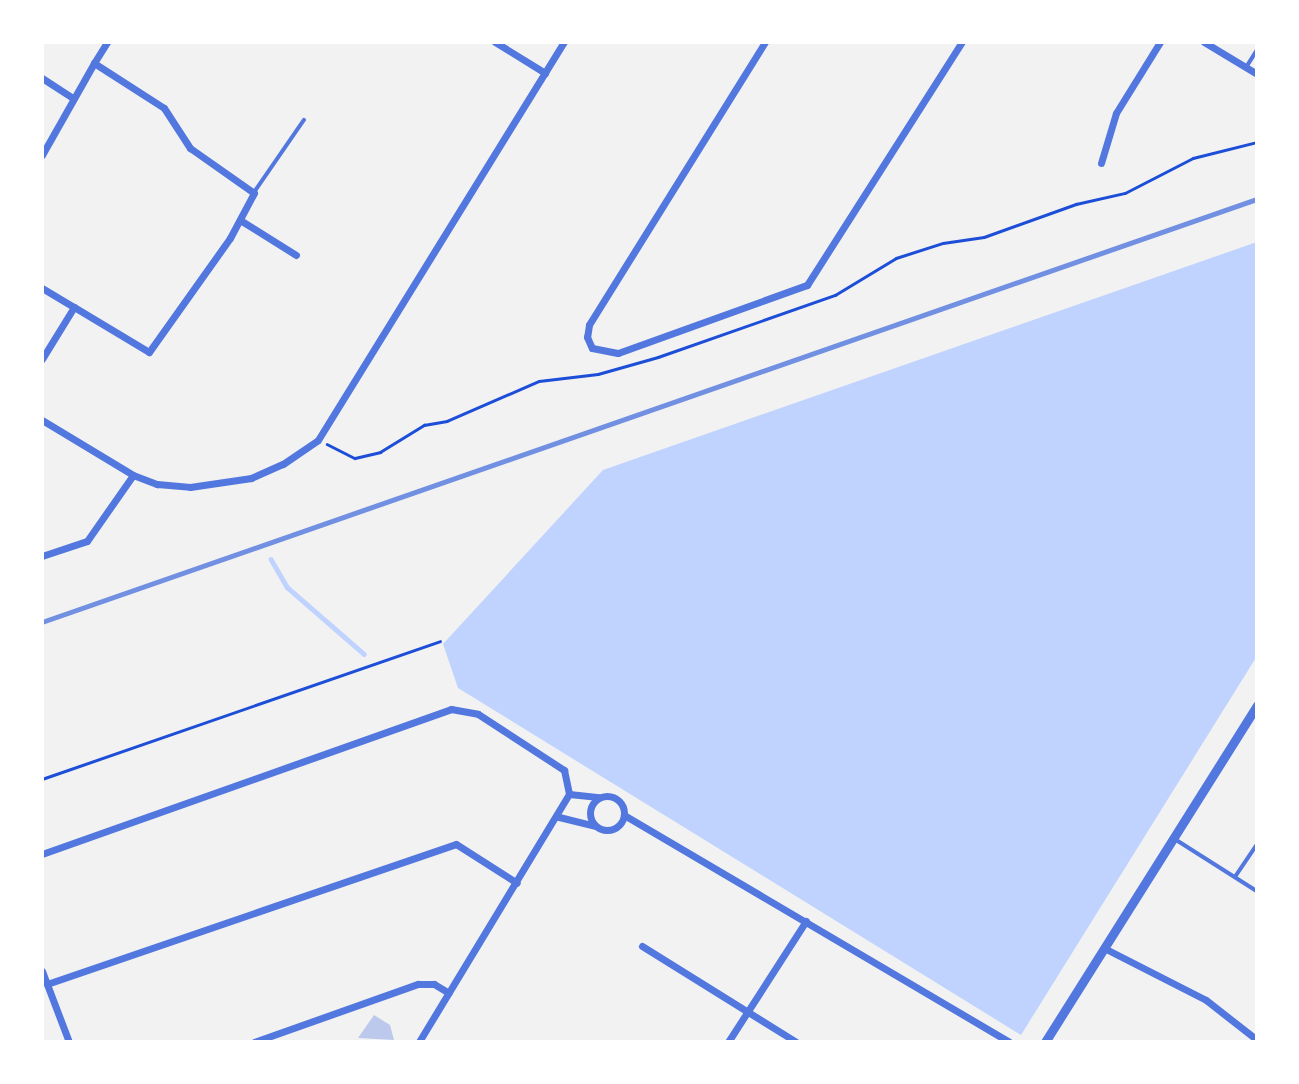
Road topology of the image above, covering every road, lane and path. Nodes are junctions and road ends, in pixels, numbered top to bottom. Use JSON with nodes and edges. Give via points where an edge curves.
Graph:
{"nodes":[{"id":1,"x":107,"y":42,"type":"edge"},
{"id":2,"x":495,"y":42,"type":"edge"},
{"id":3,"x":564,"y":42,"type":"edge"},
{"id":4,"x":765,"y":42,"type":"edge"},
{"id":5,"x":962,"y":42,"type":"edge"},
{"id":6,"x":1160,"y":42,"type":"edge"},
{"id":7,"x":1204,"y":42,"type":"edge"},
{"id":8,"x":1257,"y":50,"type":"edge"},
{"id":9,"x":94,"y":63,"type":"junction"},
{"id":10,"x":1246,"y":68,"type":"junction"},
{"id":11,"x":544,"y":73,"type":"junction"},
{"id":12,"x":1257,"y":74,"type":"edge"},
{"id":13,"x":42,"y":78,"type":"edge"},
{"id":14,"x":73,"y":98,"type":"junction"},
{"id":15,"x":304,"y":120,"type":"dead end"},
{"id":16,"x":42,"y":155,"type":"edge"},
{"id":17,"x":1101,"y":163,"type":"dead end"},
{"id":18,"x":254,"y":193,"type":"junction"},
{"id":19,"x":240,"y":220,"type":"junction"},
{"id":20,"x":296,"y":255,"type":"dead end"},
{"id":21,"x":42,"y":288,"type":"edge"},
{"id":22,"x":74,"y":307,"type":"junction"},
{"id":23,"x":42,"y":359,"type":"edge"},
{"id":24,"x":42,"y":420,"type":"edge"},
{"id":25,"x":133,"y":475,"type":"junction"},
{"id":26,"x":42,"y":556,"type":"edge"},
{"id":27,"x":440,"y":641,"type":"dead end"},
{"id":28,"x":1257,"y":705,"type":"edge"},
{"id":29,"x":42,"y":779,"type":"edge"},
{"id":30,"x":569,"y":794,"type":"junction"},
{"id":31,"x":599,"y":797,"type":"junction"},
{"id":32,"x":624,"y":815,"type":"junction"},
{"id":33,"x":559,"y":817,"type":"junction"},
{"id":34,"x":595,"y":826,"type":"junction"},
{"id":35,"x":1173,"y":838,"type":"junction"},
{"id":36,"x":1257,"y":844,"type":"edge"},
{"id":37,"x":42,"y":854,"type":"edge"},
{"id":38,"x":1236,"y":877,"type":"junction"},
{"id":39,"x":517,"y":883,"type":"junction"},
{"id":40,"x":1257,"y":891,"type":"edge"},
{"id":41,"x":806,"y":921,"type":"junction"},
{"id":42,"x":642,"y":946,"type":"dead end"},
{"id":43,"x":1104,"y":948,"type":"junction"},
{"id":44,"x":42,"y":971,"type":"edge"},
{"id":45,"x":47,"y":984,"type":"junction"},
{"id":46,"x":450,"y":993,"type":"junction"},
{"id":47,"x":748,"y":1012,"type":"junction"},
{"id":48,"x":1257,"y":1040,"type":"edge"},
{"id":49,"x":69,"y":1042,"type":"edge"},
{"id":50,"x":254,"y":1042,"type":"edge"},
{"id":51,"x":419,"y":1042,"type":"edge"},
{"id":52,"x":728,"y":1042,"type":"edge"},
{"id":53,"x":796,"y":1042,"type":"edge"},
{"id":54,"x":1009,"y":1042,"type":"edge"},
{"id":55,"x":1045,"y":1042,"type":"edge"}],
"edges":[{"from":1,"to":9,"type":"street"},
{"from":2,"to":11,"type":"street"},
{"from":3,"to":11,"type":"street"},
{"from":4,"to":5,"type":"street","via":[[589,325],[587,337],[593,348],[618,353],[807,285]]},
{"from":6,"to":17,"type":"street","via":[[1116,113]]},
{"from":7,"to":10,"type":"street"},
{"from":8,"to":10,"type":"lane"},
{"from":9,"to":14,"type":"street"},
{"from":9,"to":18,"type":"street","via":[[164,108],[190,148]]},
{"from":10,"to":12,"type":"street"},
{"from":11,"to":25,"type":"street","via":[[317,440],[283,464],[220,485],[157,484]]},
{"from":13,"to":14,"type":"street"},
{"from":14,"to":16,"type":"street"},
{"from":15,"to":18,"type":"lane"},
{"from":18,"to":19,"type":"street"},
{"from":19,"to":20,"type":"street"},
{"from":19,"to":22,"type":"street","via":[[149,352]]},
{"from":21,"to":22,"type":"street"},
{"from":22,"to":23,"type":"street"},
{"from":24,"to":25,"type":"street"},
{"from":25,"to":26,"type":"street","via":[[87,541]]},
{"from":27,"to":29,"type":"path"},
{"from":28,"to":35,"type":"street"},
{"from":30,"to":31,"type":"street"},
{"from":30,"to":33,"type":"street"},
{"from":30,"to":37,"type":"street","via":[[564,770],[555,763],[478,714],[451,709]]},
{"from":31,"to":32,"type":"street","via":[[616,798]]},
{"from":31,"to":34,"type":"street","via":[[590,811]]},
{"from":32,"to":34,"type":"street","via":[[611,830]]},
{"from":32,"to":41,"type":"street"},
{"from":33,"to":34,"type":"street"},
{"from":33,"to":39,"type":"street"},
{"from":35,"to":38,"type":"lane"},
{"from":35,"to":43,"type":"street"},
{"from":36,"to":38,"type":"lane"},
{"from":38,"to":40,"type":"lane"},
{"from":39,"to":45,"type":"street","via":[[457,844]]},
{"from":39,"to":46,"type":"street"},
{"from":41,"to":47,"type":"street"},
{"from":41,"to":54,"type":"street"},
{"from":42,"to":47,"type":"street"},
{"from":43,"to":48,"type":"street","via":[[1206,1000]]},
{"from":43,"to":55,"type":"street"},
{"from":44,"to":45,"type":"street"},
{"from":45,"to":49,"type":"street"},
{"from":46,"to":50,"type":"street","via":[[434,984],[418,984]]},
{"from":46,"to":51,"type":"street"},
{"from":47,"to":52,"type":"street"},
{"from":47,"to":53,"type":"street"}]}
